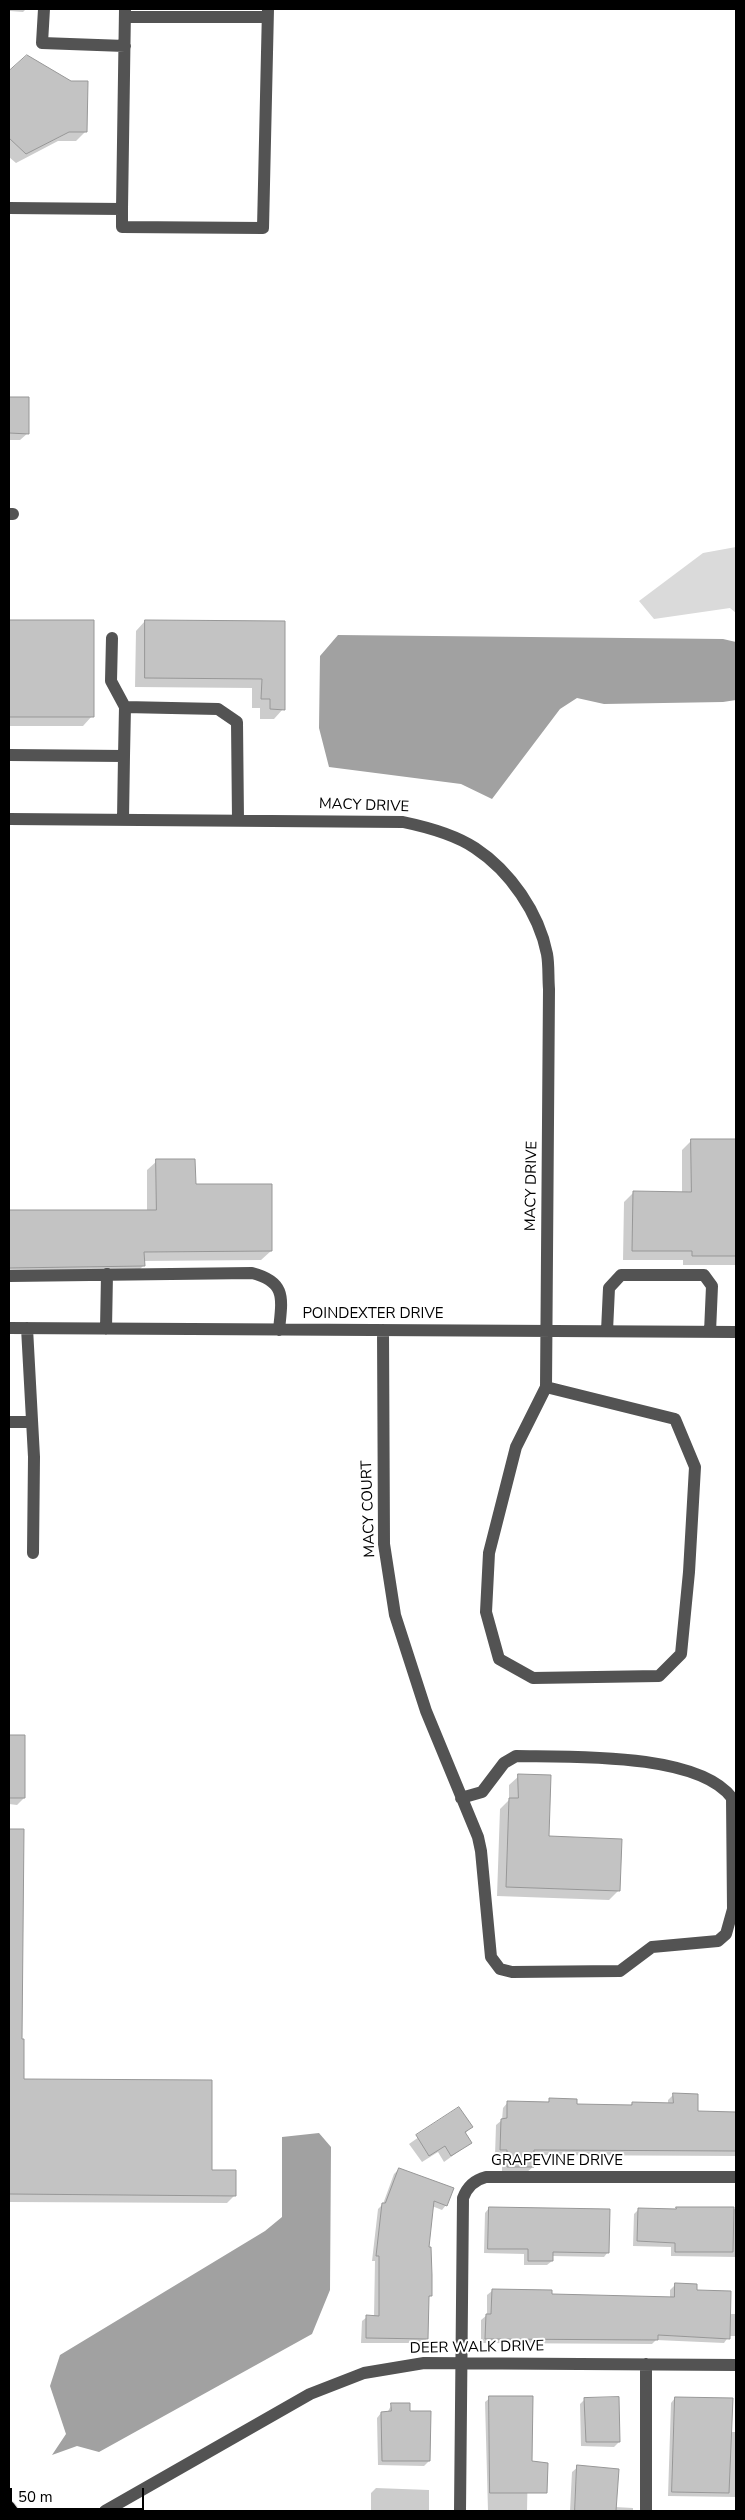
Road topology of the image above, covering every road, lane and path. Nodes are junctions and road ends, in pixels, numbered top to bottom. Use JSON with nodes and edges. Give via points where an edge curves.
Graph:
{"nodes":[{"id":1,"x":44,"y":9,"type":"edge"},
{"id":2,"x":126,"y":13,"type":"edge"},
{"id":3,"x":166,"y":13,"type":"edge"},
{"id":4,"x":268,"y":13,"type":"edge"},
{"id":5,"x":125,"y":46,"type":"junction"},
{"id":6,"x":9,"y":208,"type":"edge"},
{"id":7,"x":122,"y":209,"type":"junction"},
{"id":8,"x":112,"y":638,"type":"dead end"},
{"id":9,"x":125,"y":707,"type":"junction"},
{"id":10,"x":9,"y":755,"type":"edge"},
{"id":11,"x":124,"y":756,"type":"junction"},
{"id":12,"x":9,"y":819,"type":"edge"},
{"id":13,"x":123,"y":819,"type":"junction"},
{"id":14,"x":238,"y":820,"type":"junction"},
{"id":15,"x":107,"y":1274,"type":"junction"},
{"id":16,"x":9,"y":1276,"type":"edge"},
{"id":17,"x":9,"y":1328,"type":"edge"},
{"id":18,"x":27,"y":1328,"type":"junction"},
{"id":19,"x":106,"y":1328,"type":"junction"},
{"id":20,"x":279,"y":1330,"type":"junction"},
{"id":21,"x":383,"y":1330,"type":"junction"},
{"id":22,"x":546,"y":1331,"type":"junction"},
{"id":23,"x":608,"y":1331,"type":"junction"},
{"id":24,"x":710,"y":1332,"type":"junction"},
{"id":25,"x":736,"y":1332,"type":"edge"},
{"id":26,"x":546,"y":1386,"type":"junction"},
{"id":27,"x":9,"y":1422,"type":"edge"},
{"id":28,"x":32,"y":1422,"type":"junction"},
{"id":29,"x":33,"y":1553,"type":"dead end"},
{"id":30,"x":462,"y":1798,"type":"junction"},
{"id":31,"x":736,"y":2177,"type":"edge"},
{"id":32,"x":461,"y":2364,"type":"junction"},
{"id":33,"x":646,"y":2364,"type":"junction"},
{"id":34,"x":736,"y":2365,"type":"edge"},
{"id":35,"x":9,"y":2506,"type":"edge"},
{"id":36,"x":12,"y":2511,"type":"edge"},
{"id":37,"x":105,"y":2511,"type":"edge"},
{"id":38,"x":460,"y":2511,"type":"edge"},
{"id":39,"x":646,"y":2511,"type":"edge"}],
"edges":[{"from":1,"to":5,"type":"street","via":[[42,43]]},
{"from":2,"to":3,"type":"street"},
{"from":2,"to":5,"type":"street"},
{"from":3,"to":4,"type":"street"},
{"from":4,"to":7,"type":"street","via":[[262,228],[122,227]]},
{"from":5,"to":7,"type":"street"},
{"from":6,"to":7,"type":"street"},
{"from":8,"to":9,"type":"street","via":[[111,681]]},
{"from":9,"to":11,"type":"street"},
{"from":9,"to":14,"type":"street","via":[[218,709],[237,722]]},
{"from":10,"to":11,"type":"street"},
{"from":11,"to":13,"type":"street"},
{"from":12,"to":13,"type":"street","name":"MACY DRIVE"},
{"from":13,"to":14,"type":"street","name":"MACY DRIVE"},
{"from":14,"to":22,"type":"street","name":"MACY DRIVE","via":[[403,822],[426,827],[475,848],[512,883],[527,903],[547,954],[549,989]]},
{"from":15,"to":16,"type":"street"},
{"from":15,"to":19,"type":"street"},
{"from":15,"to":20,"type":"street","via":[[252,1273],[268,1277],[279,1290],[282,1302]]},
{"from":17,"to":18,"type":"street","name":"POINDEXTER DRIVE"},
{"from":18,"to":19,"type":"street","name":"POINDEXTER DRIVE"},
{"from":18,"to":28,"type":"street"},
{"from":19,"to":20,"type":"street","name":"POINDEXTER DRIVE"},
{"from":20,"to":21,"type":"street","name":"POINDEXTER DRIVE"},
{"from":21,"to":22,"type":"street","name":"POINDEXTER DRIVE"},
{"from":21,"to":30,"type":"street","name":"MACY COURT","via":[[384,1544],[395,1615],[426,1711]]},
{"from":22,"to":23,"type":"street","name":"POINDEXTER DRIVE"},
{"from":22,"to":26,"type":"street","name":"MACY DRIVE"},
{"from":23,"to":24,"type":"street","name":"POINDEXTER DRIVE"},
{"from":23,"to":24,"type":"street","via":[[609,1288],[621,1275],[704,1275],[712,1286]]},
{"from":24,"to":25,"type":"street","name":"POINDEXTER DRIVE"},
{"from":26,"to":26,"type":"street","via":[[516,1447],[489,1553],[486,1612],[499,1659],[533,1678],[659,1676],[681,1654],[695,1467],[675,1419]]},
{"from":27,"to":28,"type":"street"},
{"from":28,"to":29,"type":"street"},
{"from":30,"to":30,"type":"street","name":"MACY COURT","via":[[481,1852],[488,1947],[500,1969],[512,1972],[620,1971],[652,1947],[718,1940],[726,1934],[734,1909],[732,1798],[713,1780],[671,1766],[631,1760],[516,1756],[504,1763],[482,1792]]},
{"from":31,"to":32,"type":"street","name":"GRAPEVINE DRIVE","via":[[486,2178],[474,2182],[463,2198]]},
{"from":32,"to":33,"type":"street","name":"DEER WALK DRIVE"},
{"from":32,"to":37,"type":"street","name":"DEER WALK DRIVE","via":[[388,2368],[329,2385]]},
{"from":32,"to":38,"type":"street","name":"GRAPEVINE DRIVE"},
{"from":33,"to":34,"type":"street","name":"DEER WALK DRIVE"},
{"from":33,"to":39,"type":"street"},
{"from":35,"to":36,"type":"main road"}]}
